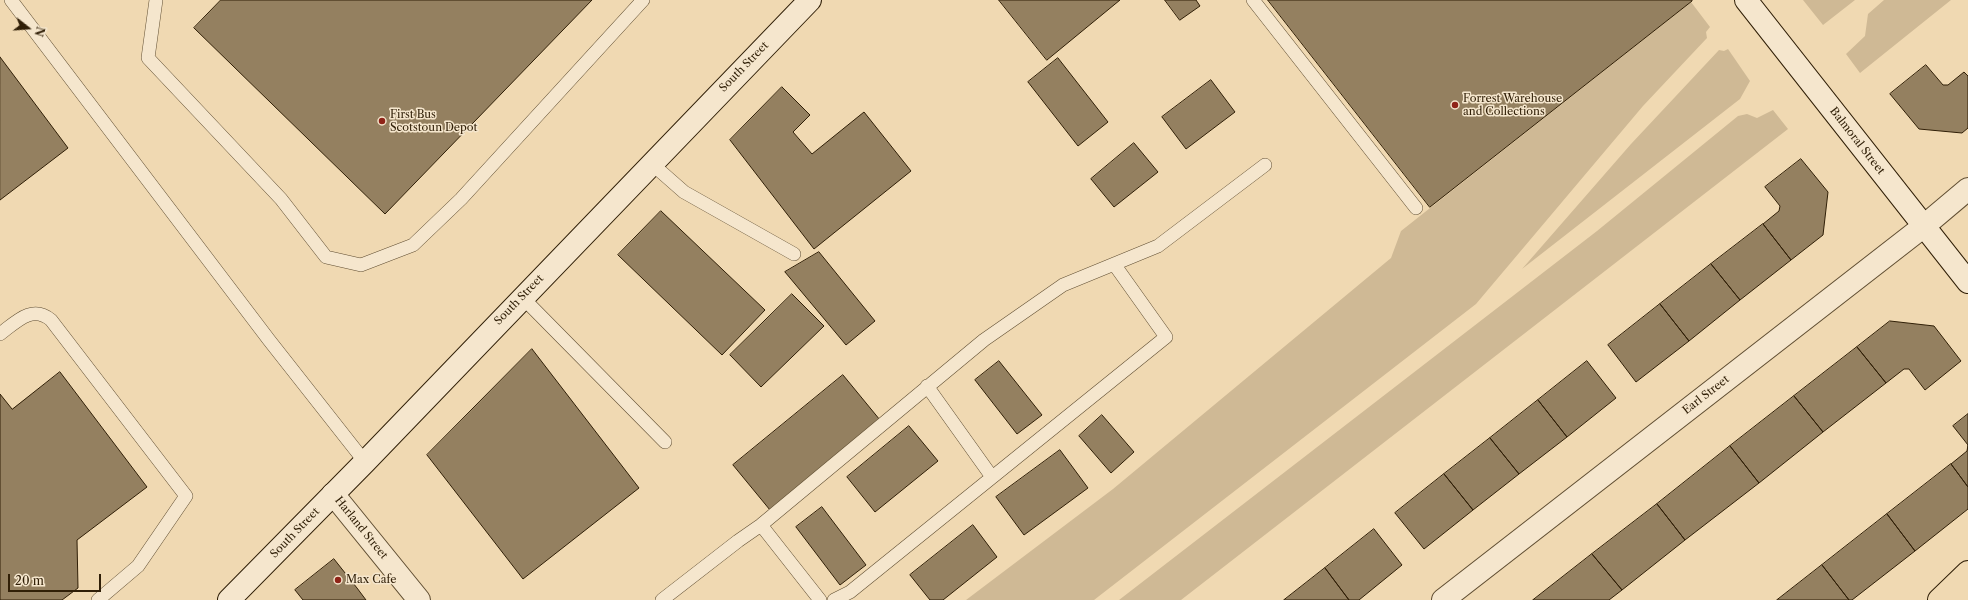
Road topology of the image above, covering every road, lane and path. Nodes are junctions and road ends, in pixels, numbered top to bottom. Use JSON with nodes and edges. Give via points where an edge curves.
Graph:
{"nodes":[{"id":1,"x":10,"y":0,"type":"edge"},
{"id":2,"x":156,"y":0,"type":"edge"},
{"id":3,"x":643,"y":0,"type":"edge"},
{"id":4,"x":810,"y":0,"type":"edge"},
{"id":5,"x":1253,"y":0,"type":"edge"},
{"id":6,"x":1746,"y":0,"type":"edge"},
{"id":7,"x":651,"y":163,"type":"junction"},
{"id":8,"x":1265,"y":165,"type":"dead end"},
{"id":9,"x":1968,"y":189,"type":"edge"},
{"id":10,"x":1416,"y":208,"type":"dead end"},
{"id":11,"x":1924,"y":226,"type":"junction"},
{"id":12,"x":794,"y":254,"type":"dead end"},
{"id":13,"x":1114,"y":264,"type":"junction"},
{"id":14,"x":1968,"y":282,"type":"edge"},
{"id":15,"x":522,"y":297,"type":"junction"},
{"id":16,"x":0,"y":334,"type":"edge"},
{"id":17,"x":927,"y":386,"type":"junction"},
{"id":18,"x":665,"y":442,"type":"dead end"},
{"id":19,"x":365,"y":462,"type":"junction"},
{"id":20,"x":992,"y":477,"type":"junction"},
{"id":21,"x":333,"y":494,"type":"junction"},
{"id":22,"x":761,"y":525,"type":"junction"},
{"id":23,"x":1968,"y":572,"type":"edge"},
{"id":24,"x":1968,"y":595,"type":"edge"},
{"id":25,"x":98,"y":600,"type":"edge"},
{"id":26,"x":229,"y":600,"type":"edge"},
{"id":27,"x":419,"y":600,"type":"edge"},
{"id":28,"x":662,"y":600,"type":"edge"},
{"id":29,"x":820,"y":600,"type":"edge"},
{"id":30,"x":834,"y":600,"type":"edge"},
{"id":31,"x":1443,"y":600,"type":"edge"},
{"id":32,"x":1939,"y":600,"type":"edge"},
{"id":33,"x":1960,"y":600,"type":"edge"}],
"edges":[{"from":1,"to":19,"type":"lane"},
{"from":2,"to":3,"type":"lane","via":[[148,58],[281,199],[326,257],[361,265],[413,245],[461,199]]},
{"from":4,"to":7,"type":"street","name":"South Street"},
{"from":5,"to":10,"type":"lane"},
{"from":6,"to":11,"type":"street","name":"Balmoral Street"},
{"from":7,"to":12,"type":"lane","via":[[684,192]]},
{"from":7,"to":15,"type":"street","name":"South Street"},
{"from":8,"to":13,"type":"lane","via":[[1158,246]]},
{"from":9,"to":11,"type":"street","name":"Earl Street"},
{"from":11,"to":14,"type":"street","name":"Balmoral Street"},
{"from":11,"to":31,"type":"street","name":"Earl Street"},
{"from":13,"to":17,"type":"lane","via":[[1062,285],[984,340]]},
{"from":13,"to":20,"type":"lane","via":[[1166,337]]},
{"from":15,"to":18,"type":"lane"},
{"from":15,"to":19,"type":"street","name":"South Street"},
{"from":16,"to":25,"type":"lane","via":[[30,313],[38,313],[51,320],[186,496],[138,566]]},
{"from":17,"to":20,"type":"lane"},
{"from":17,"to":22,"type":"lane"},
{"from":19,"to":21,"type":"street","name":"South Street"},
{"from":20,"to":30,"type":"lane","via":[[850,592]]},
{"from":21,"to":26,"type":"street","name":"South Street"},
{"from":21,"to":27,"type":"street","name":"Harland Street"},
{"from":22,"to":28,"type":"lane"},
{"from":22,"to":29,"type":"lane"},
{"from":23,"to":32,"type":"main road"},
{"from":24,"to":33,"type":"main road"}]}
